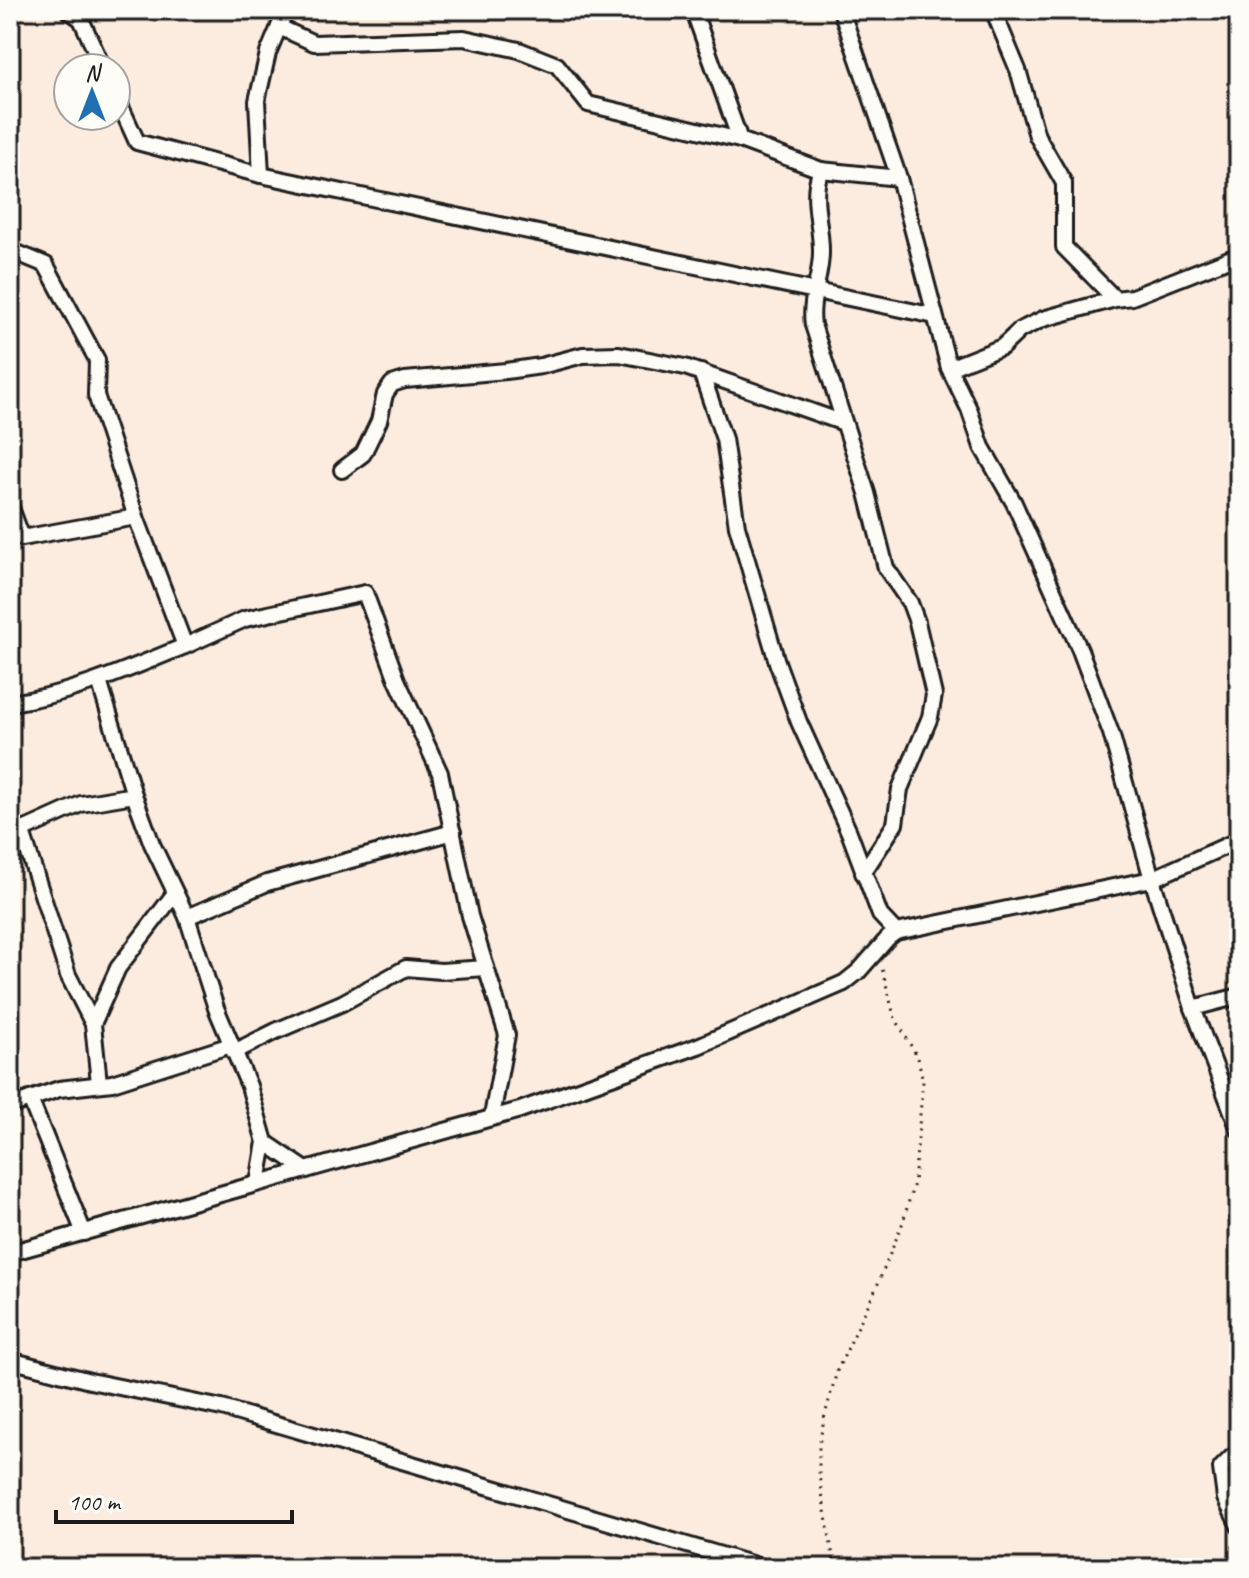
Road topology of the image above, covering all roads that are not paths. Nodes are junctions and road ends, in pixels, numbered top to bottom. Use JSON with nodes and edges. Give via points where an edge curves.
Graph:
{"nodes":[{"id":1,"x":68,"y":10,"type":"edge"},
{"id":2,"x":286,"y":10,"type":"edge"},
{"id":3,"x":841,"y":10,"type":"edge"},
{"id":4,"x":993,"y":10,"type":"edge"},
{"id":5,"x":694,"y":12,"type":"dead end"},
{"id":6,"x":279,"y":27,"type":"junction"},
{"id":7,"x":96,"y":52,"type":"edge"},
{"id":8,"x":132,"y":131,"type":"edge"},
{"id":9,"x":740,"y":140,"type":"junction"},
{"id":10,"x":821,"y":170,"type":"junction"},
{"id":11,"x":261,"y":175,"type":"junction"},
{"id":12,"x":899,"y":178,"type":"junction"},
{"id":13,"x":10,"y":250,"type":"edge"},
{"id":14,"x":1239,"y":255,"type":"edge"},
{"id":15,"x":813,"y":290,"type":"junction"},
{"id":16,"x":1115,"y":299,"type":"junction"},
{"id":17,"x":935,"y":316,"type":"junction"},
{"id":18,"x":949,"y":368,"type":"junction"},
{"id":19,"x":701,"y":372,"type":"junction"},
{"id":20,"x":844,"y":423,"type":"junction"},
{"id":21,"x":342,"y":470,"type":"dead end"},
{"id":22,"x":10,"y":505,"type":"edge"},
{"id":23,"x":136,"y":517,"type":"junction"},
{"id":24,"x":16,"y":541,"type":"edge"},
{"id":25,"x":185,"y":646,"type":"junction"},
{"id":26,"x":99,"y":681,"type":"junction"},
{"id":27,"x":10,"y":703,"type":"edge"},
{"id":28,"x":134,"y":795,"type":"junction"},
{"id":29,"x":16,"y":832,"type":"edge"},
{"id":30,"x":453,"y":832,"type":"junction"},
{"id":31,"x":1239,"y":840,"type":"edge"},
{"id":32,"x":863,"y":873,"type":"junction"},
{"id":33,"x":1152,"y":879,"type":"junction"},
{"id":34,"x":175,"y":893,"type":"junction"},
{"id":35,"x":187,"y":917,"type":"junction"},
{"id":36,"x":896,"y":932,"type":"junction"},
{"id":37,"x":486,"y":968,"type":"junction"},
{"id":38,"x":1239,"y":996,"type":"edge"},
{"id":39,"x":1193,"y":1008,"type":"junction"},
{"id":40,"x":93,"y":1024,"type":"junction"},
{"id":41,"x":233,"y":1049,"type":"junction"},
{"id":42,"x":99,"y":1083,"type":"junction"},
{"id":43,"x":30,"y":1099,"type":"junction"},
{"id":44,"x":10,"y":1106,"type":"edge"},
{"id":45,"x":492,"y":1116,"type":"junction"},
{"id":46,"x":1239,"y":1130,"type":"edge"},
{"id":47,"x":265,"y":1142,"type":"junction"},
{"id":48,"x":306,"y":1170,"type":"junction"},
{"id":49,"x":258,"y":1183,"type":"junction"},
{"id":50,"x":84,"y":1233,"type":"junction"},
{"id":51,"x":10,"y":1253,"type":"edge"},
{"id":52,"x":10,"y":1360,"type":"edge"},
{"id":53,"x":1239,"y":1455,"type":"edge"},
{"id":54,"x":1239,"y":1526,"type":"edge"},
{"id":55,"x":765,"y":1568,"type":"edge"}],
"edges":[{"from":1,"to":7,"type":"street","via":[[81,19]]},
{"from":2,"to":6,"type":"street"},
{"from":3,"to":12,"type":"street"},
{"from":4,"to":16,"type":"street","via":[[1037,136],[1064,183],[1064,247]]},
{"from":5,"to":9,"type":"street"},
{"from":6,"to":9,"type":"street","via":[[314,43],[464,38],[519,50],[557,65],[588,104]]},
{"from":6,"to":11,"type":"street","via":[[257,101]]},
{"from":8,"to":11,"type":"street","via":[[137,142]]},
{"from":9,"to":10,"type":"street"},
{"from":10,"to":12,"type":"street"},
{"from":10,"to":15,"type":"street","via":[[815,183],[821,263]]},
{"from":11,"to":15,"type":"street"},
{"from":12,"to":17,"type":"street"},
{"from":13,"to":23,"type":"street","via":[[46,265],[97,360],[96,395]]},
{"from":14,"to":16,"type":"street"},
{"from":15,"to":17,"type":"street"},
{"from":15,"to":20,"type":"street","via":[[813,325]]},
{"from":16,"to":18,"type":"street","via":[[1043,319],[1002,347]]},
{"from":17,"to":18,"type":"street"},
{"from":18,"to":33,"type":"street","via":[[1080,650],[1111,733]]},
{"from":19,"to":20,"type":"street"},
{"from":19,"to":21,"type":"street","via":[[602,353],[506,371],[405,380],[392,384],[385,394],[363,454]]},
{"from":19,"to":32,"type":"street","via":[[724,439],[737,526],[777,662]]},
{"from":20,"to":32,"type":"street","via":[[886,568],[917,622],[934,695],[900,789],[892,832]]},
{"from":22,"to":24,"type":"street"},
{"from":23,"to":24,"type":"street"},
{"from":23,"to":25,"type":"street"},
{"from":25,"to":26,"type":"street"},
{"from":25,"to":30,"type":"street","via":[[245,619],[365,593],[440,773]]},
{"from":26,"to":27,"type":"street"},
{"from":26,"to":28,"type":"street"},
{"from":28,"to":29,"type":"street","via":[[81,804]]},
{"from":28,"to":34,"type":"street"},
{"from":29,"to":40,"type":"street","via":[[68,975]]},
{"from":30,"to":35,"type":"street","via":[[267,883]]},
{"from":30,"to":37,"type":"street"},
{"from":31,"to":33,"type":"street"},
{"from":32,"to":36,"type":"street","via":[[880,915]]},
{"from":33,"to":36,"type":"street"},
{"from":33,"to":39,"type":"street"},
{"from":34,"to":35,"type":"street"},
{"from":34,"to":40,"type":"street","via":[[118,968]]},
{"from":35,"to":41,"type":"street"},
{"from":36,"to":45,"type":"street","via":[[859,971],[827,992],[698,1046]]},
{"from":37,"to":41,"type":"street","via":[[406,968],[342,1003]]},
{"from":37,"to":45,"type":"street","via":[[507,1035]]},
{"from":38,"to":39,"type":"street"},
{"from":39,"to":46,"type":"street"},
{"from":40,"to":42,"type":"street"},
{"from":41,"to":42,"type":"street"},
{"from":41,"to":47,"type":"street"},
{"from":42,"to":43,"type":"street"},
{"from":43,"to":44,"type":"street"},
{"from":43,"to":50,"type":"street"},
{"from":45,"to":48,"type":"street"},
{"from":47,"to":48,"type":"street"},
{"from":47,"to":49,"type":"street"},
{"from":48,"to":49,"type":"street"},
{"from":49,"to":50,"type":"street"},
{"from":50,"to":51,"type":"street"},
{"from":52,"to":55,"type":"street","via":[[238,1413]]},
{"from":53,"to":54,"type":"street","via":[[1221,1468],[1225,1498]]}]}
